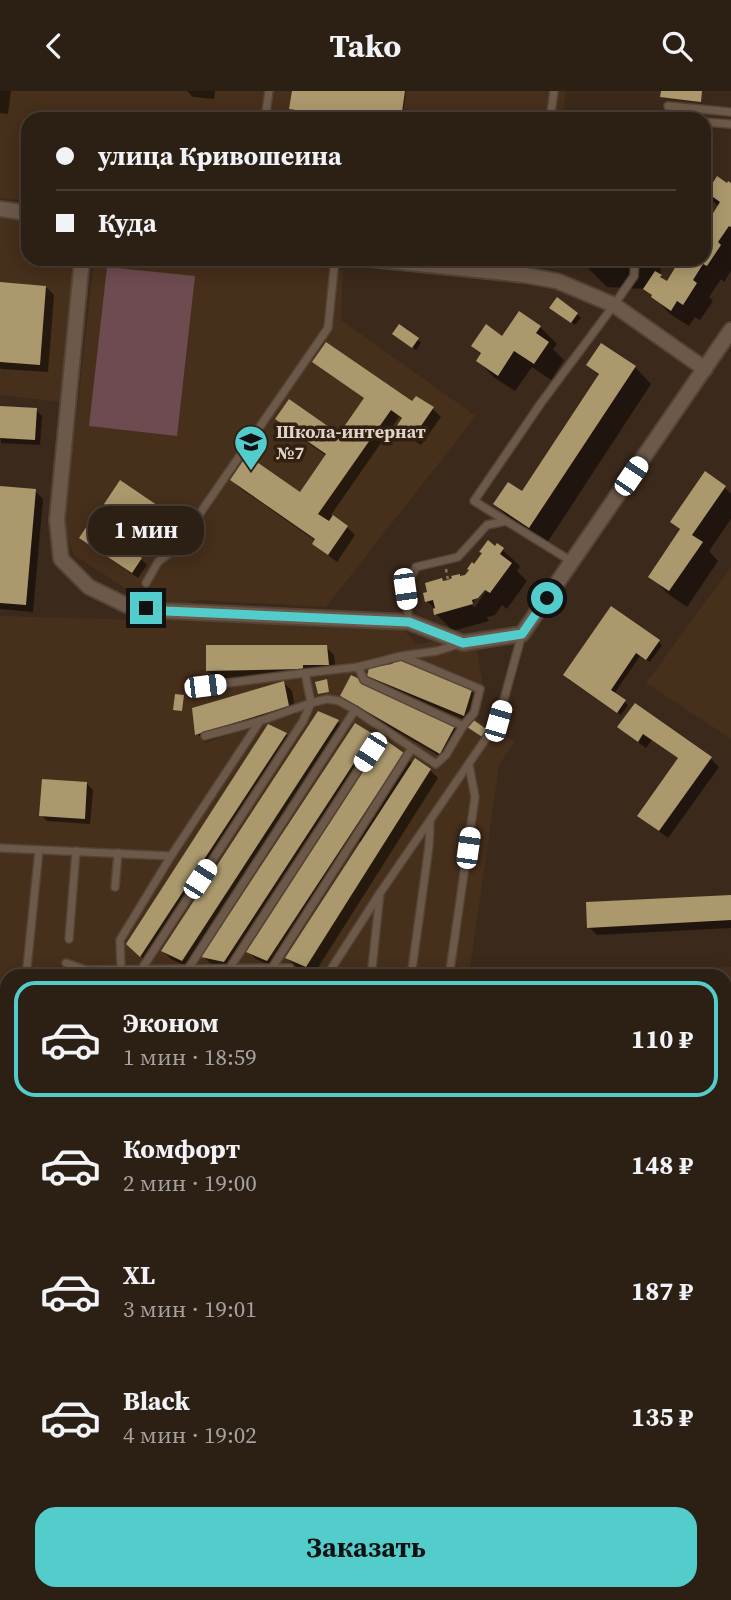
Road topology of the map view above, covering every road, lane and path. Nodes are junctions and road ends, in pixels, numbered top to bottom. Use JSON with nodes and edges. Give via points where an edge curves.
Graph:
{"nodes":[{"id":1,"x":269,"y":91,"type":"edge"},
{"id":2,"x":554,"y":91,"type":"edge"},
{"id":3,"x":668,"y":106,"type":"dead end"},
{"id":4,"x":266,"y":112,"type":"edge"},
{"id":5,"x":551,"y":112,"type":"edge"},
{"id":6,"x":731,"y":112,"type":"edge"},
{"id":7,"x":711,"y":123,"type":"edge"},
{"id":8,"x":731,"y":124,"type":"edge"},
{"id":9,"x":0,"y":209,"type":"edge"},
{"id":10,"x":21,"y":212,"type":"edge"},
{"id":11,"x":81,"y":266,"type":"edge"},
{"id":12,"x":334,"y":266,"type":"edge"},
{"id":13,"x":437,"y":266,"type":"edge"},
{"id":14,"x":526,"y":266,"type":"edge"},
{"id":15,"x":635,"y":266,"type":"edge"},
{"id":16,"x":524,"y":275,"type":"junction"},
{"id":17,"x":614,"y":305,"type":"junction"},
{"id":18,"x":731,"y":330,"type":"edge"},
{"id":19,"x":705,"y":369,"type":"junction"},
{"id":20,"x":506,"y":521,"type":"junction"},
{"id":21,"x":572,"y":562,"type":"junction"},
{"id":22,"x":146,"y":583,"type":"dead end"},
{"id":23,"x":409,"y":622,"type":"junction"},
{"id":24,"x":522,"y":634,"type":"junction"},
{"id":25,"x":463,"y":643,"type":"junction"},
{"id":26,"x":401,"y":656,"type":"junction"},
{"id":27,"x":358,"y":667,"type":"junction"},
{"id":28,"x":304,"y":674,"type":"junction"},
{"id":29,"x":205,"y":686,"type":"dead end"},
{"id":30,"x":311,"y":703,"type":"junction"},
{"id":31,"x":355,"y":710,"type":"junction"},
{"id":32,"x":260,"y":721,"type":"junction"},
{"id":33,"x":463,"y":726,"type":"junction"},
{"id":34,"x":384,"y":730,"type":"junction"},
{"id":35,"x":205,"y":736,"type":"dead end"},
{"id":36,"x":412,"y":748,"type":"junction"},
{"id":37,"x":469,"y":765,"type":"junction"},
{"id":38,"x":430,"y":822,"type":"junction"},
{"id":39,"x":0,"y":848,"type":"edge"},
{"id":40,"x":39,"y":850,"type":"junction"},
{"id":41,"x":76,"y":852,"type":"junction"},
{"id":42,"x":118,"y":853,"type":"junction"},
{"id":43,"x":171,"y":856,"type":"junction"},
{"id":44,"x":115,"y":887,"type":"dead end"},
{"id":45,"x":380,"y":893,"type":"junction"},
{"id":46,"x":69,"y":939,"type":"dead end"},
{"id":47,"x":66,"y":963,"type":"dead end"},
{"id":48,"x":229,"y":968,"type":"junction"},
{"id":49,"x":272,"y":968,"type":"junction"},
{"id":50,"x":290,"y":968,"type":"dead end"},
{"id":51,"x":27,"y":969,"type":"edge"},
{"id":52,"x":83,"y":969,"type":"edge"},
{"id":53,"x":121,"y":969,"type":"edge"},
{"id":54,"x":138,"y":969,"type":"edge"},
{"id":55,"x":188,"y":969,"type":"joint"},
{"id":56,"x":331,"y":969,"type":"edge"},
{"id":57,"x":372,"y":969,"type":"edge"},
{"id":58,"x":412,"y":969,"type":"edge"},
{"id":59,"x":450,"y":969,"type":"edge"}],
"edges":[{"from":1,"to":4,"type":"lane"},
{"from":2,"to":5,"type":"lane"},
{"from":3,"to":6,"type":"lane"},
{"from":7,"to":8,"type":"lane"},
{"from":9,"to":10,"type":"street"},
{"from":11,"to":23,"type":"street","via":[[57,520],[61,559],[89,587],[126,605],[166,611]]},
{"from":12,"to":22,"type":"lane","via":[[328,328],[176,548],[158,562]]},
{"from":13,"to":16,"type":"street"},
{"from":14,"to":16,"type":"lane"},
{"from":15,"to":17,"type":"lane","via":[[634,276]]},
{"from":16,"to":17,"type":"street","via":[[557,281]]},
{"from":17,"to":19,"type":"street"},
{"from":17,"to":20,"type":"lane","via":[[474,501]]},
{"from":18,"to":19,"type":"street"},
{"from":19,"to":21,"type":"street"},
{"from":20,"to":21,"type":"lane"},
{"from":20,"to":23,"type":"lane","via":[[486,525],[458,557],[416,567],[405,589]]},
{"from":21,"to":24,"type":"street"},
{"from":23,"to":25,"type":"street"},
{"from":24,"to":25,"type":"street"},
{"from":24,"to":37,"type":"lane","via":[[498,721]]},
{"from":25,"to":26,"type":"lane"},
{"from":26,"to":27,"type":"lane"},
{"from":26,"to":33,"type":"lane","via":[[480,689],[474,713]]},
{"from":27,"to":28,"type":"lane"},
{"from":27,"to":33,"type":"lane","via":[[364,680]]},
{"from":28,"to":29,"type":"lane"},
{"from":28,"to":30,"type":"lane"},
{"from":30,"to":31,"type":"lane","via":[[340,701]]},
{"from":30,"to":32,"type":"lane"},
{"from":30,"to":54,"type":"lane"},
{"from":31,"to":34,"type":"lane"},
{"from":31,"to":55,"type":"lane"},
{"from":32,"to":35,"type":"lane"},
{"from":32,"to":43,"type":"lane"},
{"from":33,"to":36,"type":"lane","via":[[436,764]]},
{"from":34,"to":36,"type":"lane"},
{"from":34,"to":48,"type":"lane"},
{"from":36,"to":49,"type":"lane"},
{"from":37,"to":38,"type":"lane"},
{"from":37,"to":59,"type":"lane","via":[[475,797]]},
{"from":38,"to":45,"type":"lane"},
{"from":38,"to":58,"type":"lane"},
{"from":39,"to":40,"type":"lane"},
{"from":40,"to":41,"type":"lane"},
{"from":40,"to":51,"type":"lane"},
{"from":41,"to":42,"type":"lane"},
{"from":41,"to":46,"type":"lane"},
{"from":42,"to":43,"type":"lane"},
{"from":42,"to":44,"type":"lane"},
{"from":43,"to":53,"type":"lane","via":[[120,940]]},
{"from":45,"to":56,"type":"lane"},
{"from":45,"to":57,"type":"lane"},
{"from":47,"to":52,"type":"lane"},
{"from":48,"to":49,"type":"lane"},
{"from":48,"to":55,"type":"lane"},
{"from":49,"to":50,"type":"lane"}]}
